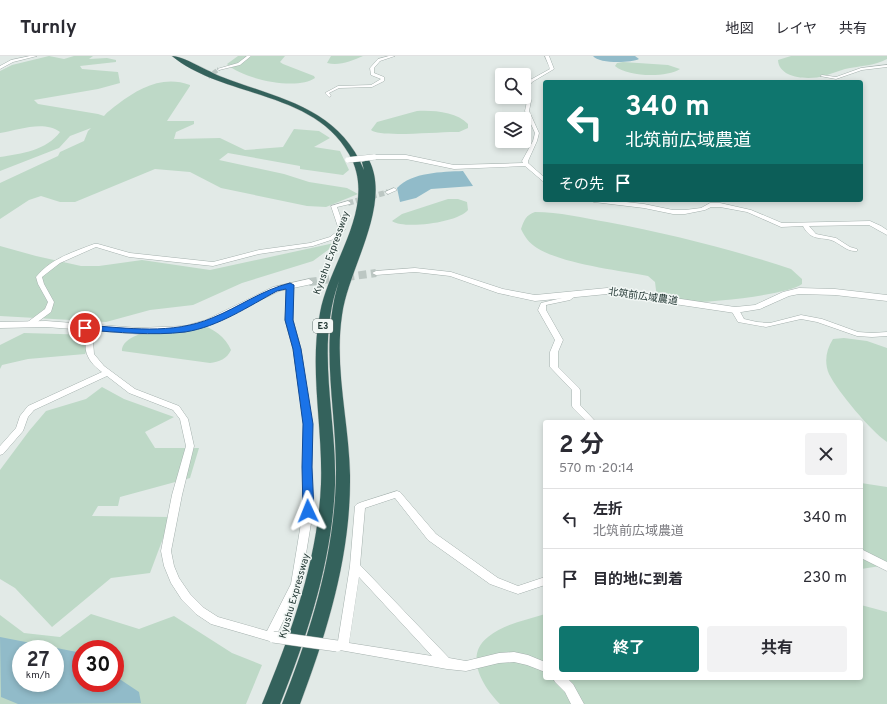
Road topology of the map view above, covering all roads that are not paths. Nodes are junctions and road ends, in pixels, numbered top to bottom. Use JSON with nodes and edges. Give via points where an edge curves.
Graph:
{"nodes":[{"id":1,"x":36,"y":56,"type":"edge"},
{"id":2,"x":175,"y":56,"type":"edge"},
{"id":3,"x":182,"y":56,"type":"edge"},
{"id":4,"x":249,"y":56,"type":"edge"},
{"id":5,"x":393,"y":56,"type":"edge"},
{"id":6,"x":547,"y":56,"type":"edge"},
{"id":7,"x":887,"y":66,"type":"edge"},
{"id":8,"x":0,"y":68,"type":"edge"},
{"id":9,"x":218,"y":69,"type":"tunnel mouth"},
{"id":10,"x":822,"y":76,"type":"dead end"},
{"id":11,"x":329,"y":96,"type":"dead end"},
{"id":12,"x":348,"y":160,"type":"dead end"},
{"id":13,"x":526,"y":164,"type":"junction"},
{"id":14,"x":543,"y":179,"type":"edge"},
{"id":15,"x":394,"y":190,"type":"dead end"},
{"id":16,"x":388,"y":192,"type":"tunnel mouth"},
{"id":17,"x":611,"y":202,"type":"edge"},
{"id":18,"x":348,"y":203,"type":"tunnel mouth"},
{"id":19,"x":805,"y":224,"type":"junction"},
{"id":20,"x":887,"y":233,"type":"edge"},
{"id":21,"x":855,"y":250,"type":"dead end"},
{"id":22,"x":376,"y":273,"type":"tunnel mouth"},
{"id":23,"x":309,"y":282,"type":"tunnel mouth"},
{"id":24,"x":290,"y":285,"type":"junction"},
{"id":25,"x":575,"y":294,"type":"junction"},
{"id":26,"x":887,"y":298,"type":"edge"},
{"id":27,"x":735,"y":310,"type":"junction"},
{"id":28,"x":29,"y":324,"type":"junction"},
{"id":29,"x":0,"y":325,"type":"edge"},
{"id":30,"x":95,"y":328,"type":"junction"},
{"id":31,"x":887,"y":334,"type":"edge"},
{"id":32,"x":107,"y":373,"type":"junction"},
{"id":33,"x":590,"y":420,"type":"edge"},
{"id":34,"x":0,"y":452,"type":"edge"},
{"id":35,"x":863,"y":554,"type":"edge"},
{"id":36,"x":355,"y":566,"type":"junction"},
{"id":37,"x":887,"y":567,"type":"edge"},
{"id":38,"x":543,"y":582,"type":"edge"},
{"id":39,"x":271,"y":637,"type":"junction"},
{"id":40,"x":340,"y":646,"type":"junction"},
{"id":41,"x":447,"y":664,"type":"junction"},
{"id":42,"x":543,"y":666,"type":"edge"},
{"id":43,"x":561,"y":680,"type":"edge"},
{"id":44,"x":271,"y":704,"type":"edge"},
{"id":45,"x":291,"y":704,"type":"edge"},
{"id":46,"x":578,"y":704,"type":"edge"}],
"edges":[{"from":1,"to":8,"type":"street","via":[[12,61]]},
{"from":2,"to":44,"type":"highway","name":"Kyushu Expressway","number":"E3","via":[[205,72],[280,99],[320,120],[346,144],[358,163],[361,174],[363,192],[360,213],[333,282],[323,329],[322,362],[328,481],[319,562],[300,629]]},
{"from":3,"to":45,"type":"highway","name":"Kyushu Expressway","number":"E3","via":[[210,70],[286,97],[327,119],[354,144],[365,161],[371,182],[370,211],[344,282],[334,330],[343,475],[339,532],[328,594],[307,664]]},
{"from":4,"to":9,"type":"street","via":[[239,64]]},
{"from":5,"to":11,"type":"street","via":[[379,60],[372,68],[372,74],[383,78],[374,86],[338,87],[327,93]]},
{"from":6,"to":13,"type":"street","via":[[552,69],[531,81],[525,91],[529,101],[528,111],[537,133]]},
{"from":7,"to":10,"type":"street","via":[[864,68],[836,78]]},
{"from":12,"to":13,"type":"street","bridge":true,"via":[[406,157],[454,167]]},
{"from":13,"to":14,"type":"street"},
{"from":15,"to":16,"type":"street"},
{"from":17,"to":19,"type":"street","via":[[673,212],[720,205],[749,211],[781,225]]},
{"from":18,"to":28,"type":"street","via":[[334,206],[342,230],[332,238],[311,245],[259,252],[213,264],[129,255],[96,245],[44,271],[39,277],[51,302],[48,310]]},
{"from":19,"to":20,"type":"street","via":[[870,223]]},
{"from":19,"to":21,"type":"street","via":[[814,235],[834,239]]},
{"from":22,"to":25,"type":"street","name":"北筑前広域農道","via":[[415,270],[451,274],[502,291],[535,298]]},
{"from":23,"to":24,"type":"street"},
{"from":24,"to":30,"type":"street","via":[[215,320],[186,329],[147,332]]},
{"from":24,"to":39,"type":"street","via":[[289,320],[297,349],[308,424],[308,511],[296,584]]},
{"from":25,"to":27,"type":"street","name":"北筑前広域農道","via":[[620,292]]},
{"from":25,"to":33,"type":"street","via":[[568,299],[543,304],[542,310],[559,340],[554,352],[554,366],[576,390],[576,406]]},
{"from":26,"to":27,"type":"street","name":"北筑前広域農道","via":[[835,292],[799,292],[786,294],[757,307]]},
{"from":27,"to":31,"type":"street","via":[[740,320],[760,325],[773,325],[801,317],[824,322],[856,334]]},
{"from":28,"to":29,"type":"street"},
{"from":28,"to":30,"type":"street"},
{"from":30,"to":32,"type":"street","via":[[89,341],[90,354]]},
{"from":32,"to":34,"type":"street","via":[[32,408],[24,416],[20,429]]},
{"from":32,"to":39,"type":"street","via":[[132,391],[176,408],[184,419],[190,446],[166,551],[175,580],[200,611],[216,621]]},
{"from":35,"to":37,"type":"street"},
{"from":36,"to":38,"type":"street","via":[[360,506],[397,494],[432,537],[494,581],[518,590]]},
{"from":36,"to":40,"type":"street"},
{"from":36,"to":41,"type":"street"},
{"from":39,"to":40,"type":"street","bridge":true},
{"from":40,"to":41,"type":"street"},
{"from":41,"to":42,"type":"street","via":[[466,666],[514,657]]},
{"from":43,"to":46,"type":"street"}]}
